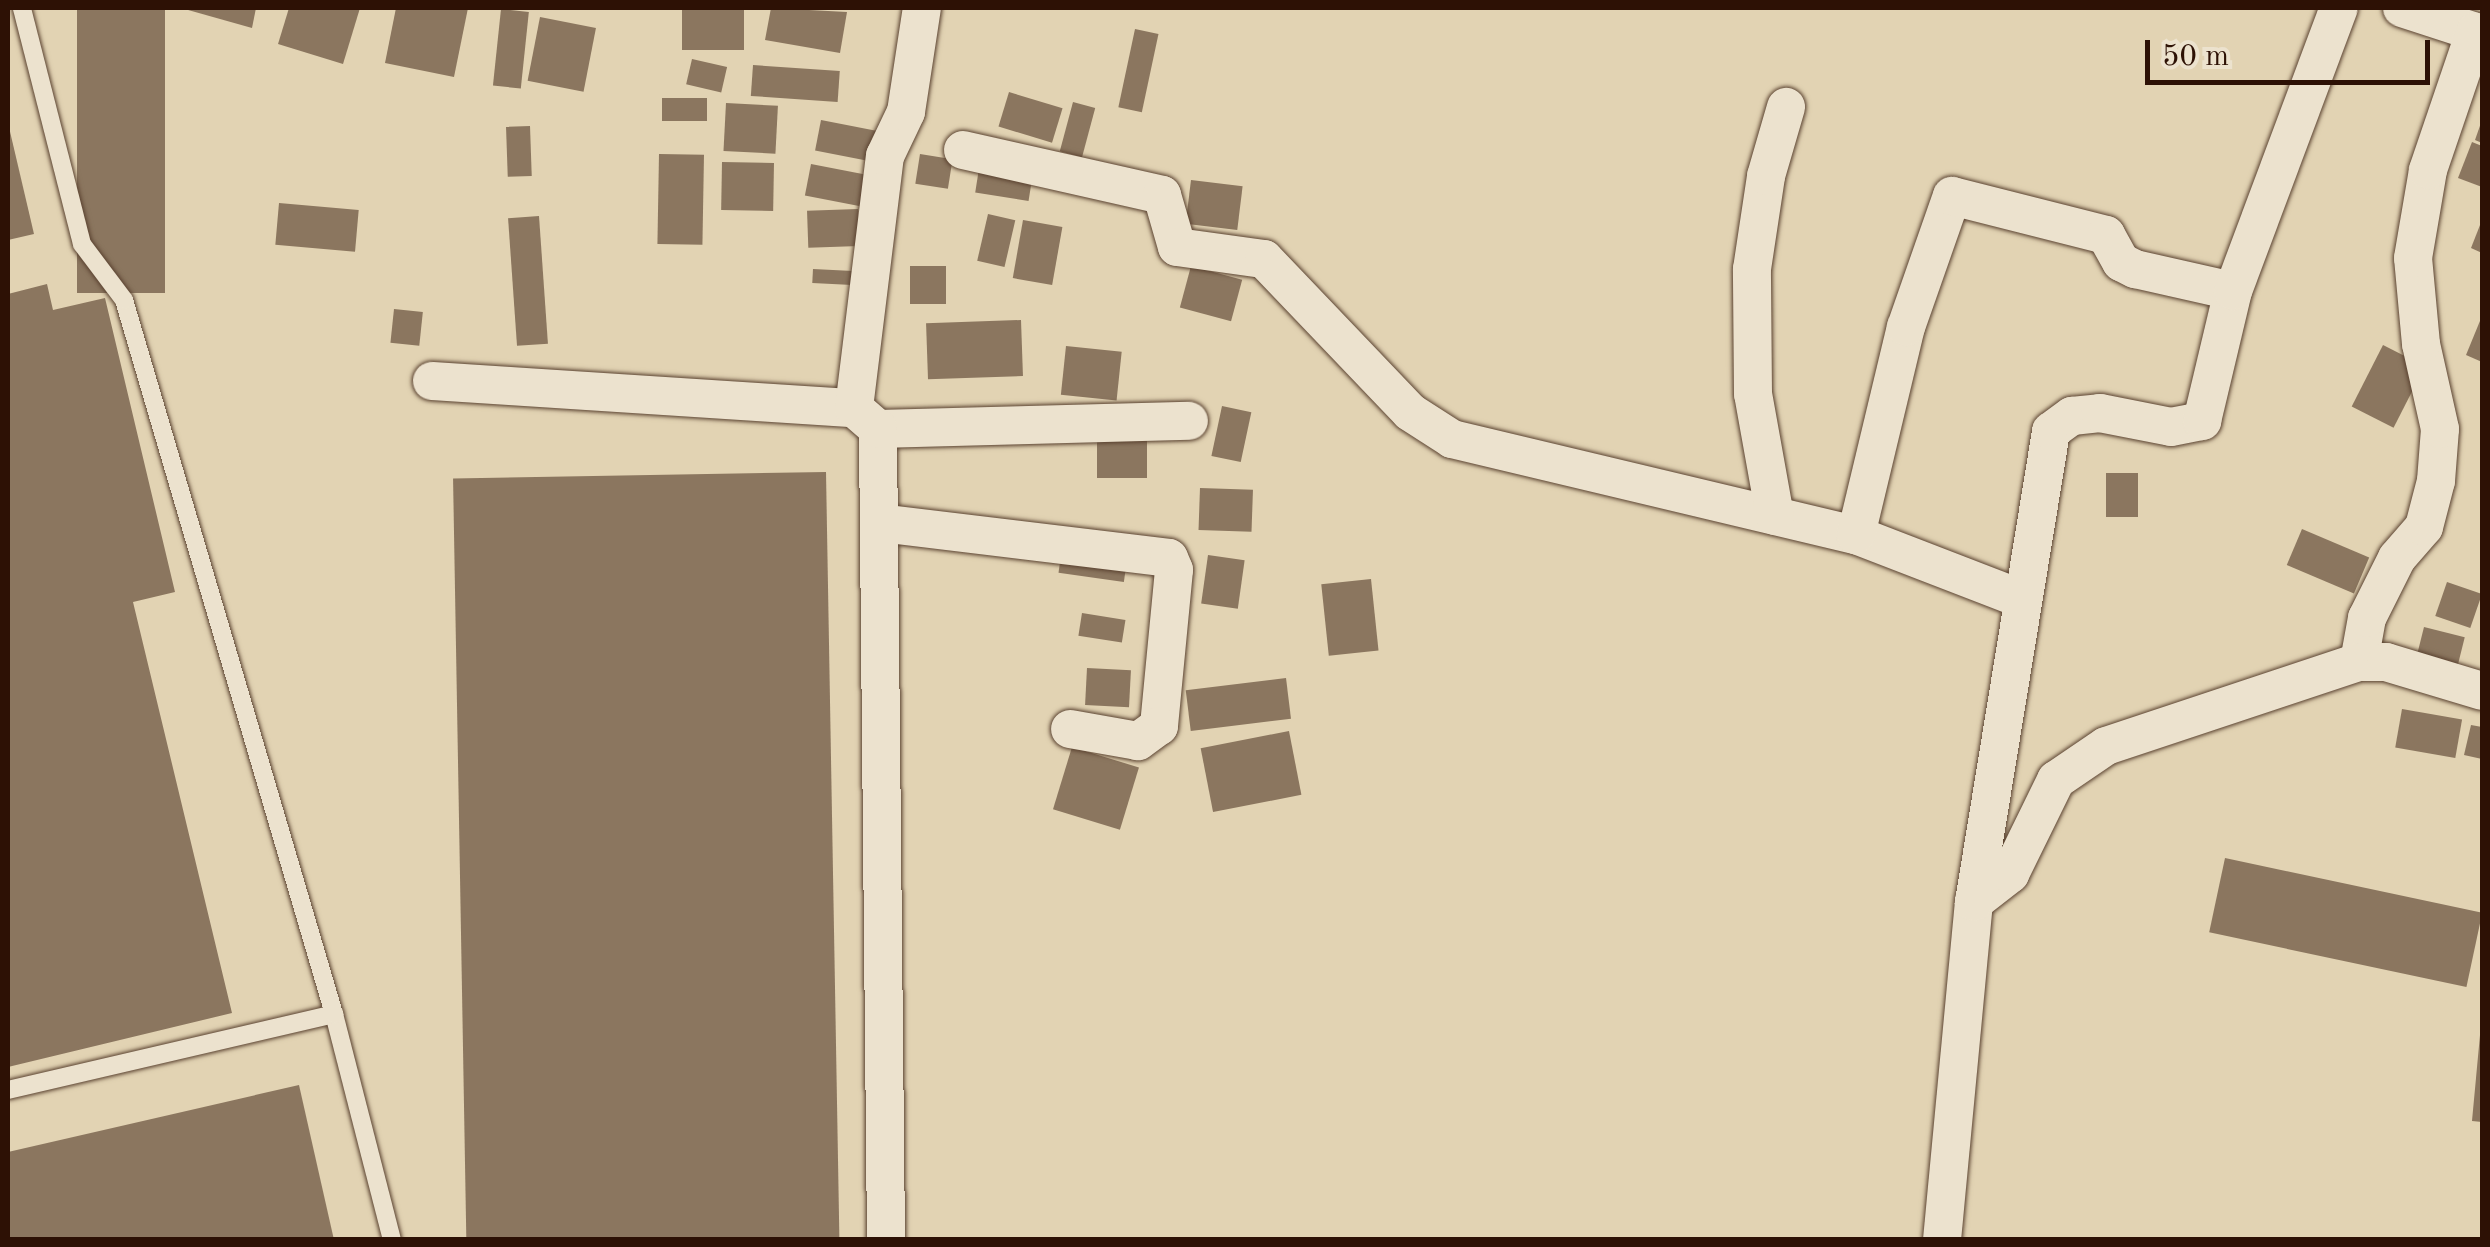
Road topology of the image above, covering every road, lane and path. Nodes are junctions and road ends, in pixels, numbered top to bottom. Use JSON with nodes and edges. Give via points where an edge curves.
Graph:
{"nodes":[{"id":1,"x":22,"y":8,"type":"edge"},
{"id":2,"x":922,"y":8,"type":"edge"},
{"id":3,"x":2339,"y":8,"type":"edge"},
{"id":4,"x":2402,"y":8,"type":"edge"},
{"id":5,"x":2479,"y":33,"type":"edge"},
{"id":6,"x":1786,"y":106,"type":"dead end"},
{"id":7,"x":964,"y":150,"type":"dead end"},
{"id":8,"x":2232,"y":291,"type":"junction"},
{"id":9,"x":432,"y":382,"type":"dead end"},
{"id":10,"x":866,"y":419,"type":"junction"},
{"id":11,"x":1189,"y":421,"type":"dead end"},
{"id":12,"x":1775,"y":516,"type":"junction"},
{"id":13,"x":880,"y":523,"type":"junction"},
{"id":14,"x":1856,"y":535,"type":"junction"},
{"id":15,"x":2022,"y":599,"type":"junction"},
{"id":16,"x":2359,"y":662,"type":"junction"},
{"id":17,"x":2482,"y":691,"type":"edge"},
{"id":18,"x":1070,"y":729,"type":"dead end"},
{"id":19,"x":1974,"y":902,"type":"junction"},
{"id":20,"x":334,"y":1014,"type":"junction"},
{"id":21,"x":8,"y":1090,"type":"edge"},
{"id":22,"x":392,"y":1240,"type":"edge"},
{"id":23,"x":886,"y":1240,"type":"edge"},
{"id":24,"x":1942,"y":1240,"type":"edge"}],
"edges":[{"from":1,"to":20,"type":"lane","via":[[82,244],[124,300]]},
{"from":2,"to":10,"type":"street","via":[[906,112],[884,156]]},
{"from":3,"to":8,"type":"street"},
{"from":4,"to":5,"type":"street"},
{"from":5,"to":16,"type":"street","via":[[2428,170],[2413,258],[2421,344],[2440,429],[2436,480],[2424,527],[2394,564],[2367,618]]},
{"from":6,"to":12,"type":"street","via":[[1766,176],[1752,269],[1753,394]]},
{"from":7,"to":12,"type":"street","via":[[1162,196],[1177,248],[1264,260],[1410,412],[1452,439]]},
{"from":8,"to":14,"type":"street","via":[[2134,269],[2100,233],[1952,196],[1906,328]]},
{"from":8,"to":15,"type":"street","via":[[2202,421],[2170,427],[2100,412],[2072,416],[2051,431]]},
{"from":9,"to":10,"type":"street"},
{"from":10,"to":11,"type":"street"},
{"from":10,"to":13,"type":"street"},
{"from":12,"to":14,"type":"street"},
{"from":13,"to":18,"type":"street","via":[[1170,558],[1159,726],[1138,741]]},
{"from":13,"to":23,"type":"street"},
{"from":14,"to":15,"type":"street"},
{"from":15,"to":19,"type":"street"},
{"from":16,"to":17,"type":"street","via":[[2386,662]]},
{"from":16,"to":19,"type":"street","via":[[2088,756],[2056,780],[2010,874]]},
{"from":19,"to":24,"type":"street"},
{"from":20,"to":21,"type":"lane"},
{"from":20,"to":22,"type":"lane"}]}
